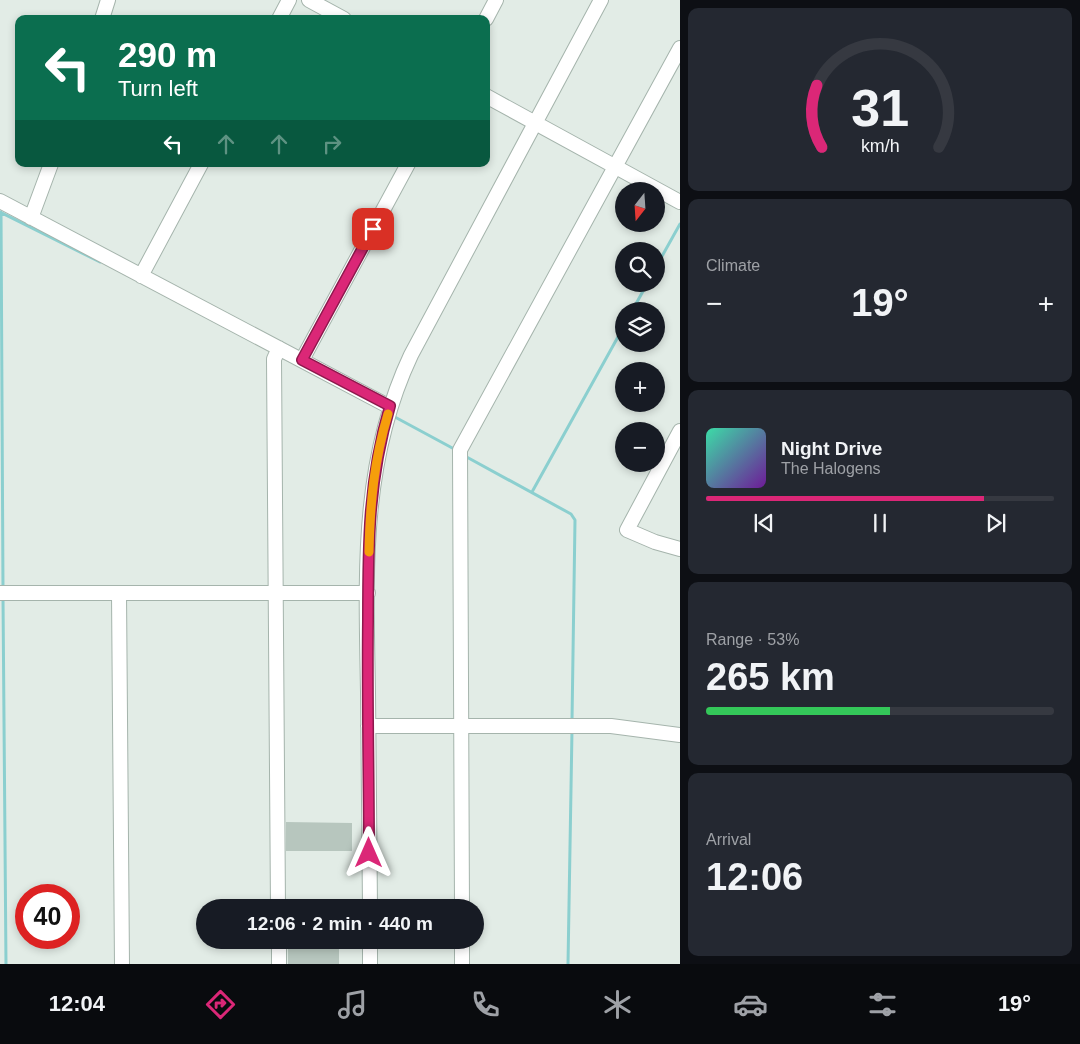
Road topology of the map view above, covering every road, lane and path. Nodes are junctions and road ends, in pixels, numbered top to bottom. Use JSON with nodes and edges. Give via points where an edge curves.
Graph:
{"nodes":[{"id":1,"x":108,"y":0,"type":"edge"},
{"id":2,"x":289,"y":0,"type":"edge"},
{"id":3,"x":309,"y":0,"type":"edge"},
{"id":4,"x":496,"y":0,"type":"edge"},
{"id":5,"x":601,"y":0,"type":"edge"},
{"id":6,"x":103,"y":15,"type":"edge"},
{"id":7,"x":281,"y":15,"type":"edge"},
{"id":8,"x":337,"y":15,"type":"edge"},
{"id":9,"x":488,"y":15,"type":"edge"},
{"id":10,"x":680,"y":48,"type":"edge"},
{"id":11,"x":490,"y":98,"type":"edge"},
{"id":12,"x":535,"y":122,"type":"junction"},
{"id":13,"x":616,"y":166,"type":"junction"},
{"id":14,"x":49,"y":167,"type":"edge"},
{"id":15,"x":199,"y":167,"type":"edge"},
{"id":16,"x":406,"y":167,"type":"edge"},
{"id":17,"x":0,"y":201,"type":"edge"},
{"id":18,"x":680,"y":202,"type":"edge"},
{"id":19,"x":31,"y":218,"type":"junction"},
{"id":20,"x":141,"y":276,"type":"junction"},
{"id":21,"x":279,"y":348,"type":"junction"},
{"id":22,"x":302,"y":360,"type":"junction"},
{"id":23,"x":390,"y":406,"type":"junction"},
{"id":24,"x":680,"y":431,"type":"edge"},
{"id":25,"x":680,"y":549,"type":"edge"},
{"id":26,"x":0,"y":593,"type":"edge"},
{"id":27,"x":276,"y":593,"type":"junction"},
{"id":28,"x":368,"y":593,"type":"junction"},
{"id":29,"x":119,"y":594,"type":"junction"},
{"id":30,"x":368,"y":726,"type":"junction"},
{"id":31,"x":460,"y":726,"type":"junction"},
{"id":32,"x":680,"y":735,"type":"edge"},
{"id":33,"x":278,"y":899,"type":"edge"},
{"id":34,"x":370,"y":899,"type":"edge"},
{"id":35,"x":462,"y":899,"type":"edge"},
{"id":36,"x":279,"y":949,"type":"edge"},
{"id":37,"x":370,"y":949,"type":"edge"},
{"id":38,"x":462,"y":949,"type":"edge"},
{"id":39,"x":122,"y":964,"type":"edge"},
{"id":40,"x":279,"y":964,"type":"edge"},
{"id":41,"x":370,"y":964,"type":"edge"},
{"id":42,"x":462,"y":964,"type":"edge"}],
"edges":[{"from":1,"to":6,"type":"street"},
{"from":2,"to":7,"type":"street"},
{"from":3,"to":8,"type":"street"},
{"from":4,"to":9,"type":"street"},
{"from":5,"to":12,"type":"street"},
{"from":10,"to":13,"type":"street"},
{"from":11,"to":12,"type":"street"},
{"from":12,"to":13,"type":"street"},
{"from":12,"to":23,"type":"street","via":[[411,355]]},
{"from":13,"to":18,"type":"street"},
{"from":13,"to":31,"type":"street","via":[[460,450]]},
{"from":14,"to":19,"type":"street"},
{"from":15,"to":20,"type":"street"},
{"from":16,"to":22,"type":"street"},
{"from":17,"to":19,"type":"street"},
{"from":19,"to":20,"type":"street"},
{"from":20,"to":21,"type":"street"},
{"from":21,"to":22,"type":"street"},
{"from":21,"to":27,"type":"street","via":[[274,359]]},
{"from":22,"to":23,"type":"street"},
{"from":23,"to":28,"type":"street","via":[[375,465],[370,503]]},
{"from":24,"to":25,"type":"street","via":[[627,530]]},
{"from":26,"to":29,"type":"street"},
{"from":27,"to":28,"type":"street"},
{"from":27,"to":29,"type":"street"},
{"from":27,"to":33,"type":"street"},
{"from":28,"to":30,"type":"street"},
{"from":29,"to":39,"type":"street"},
{"from":30,"to":31,"type":"street"},
{"from":30,"to":34,"type":"street"},
{"from":31,"to":32,"type":"street","via":[[611,726]]},
{"from":31,"to":35,"type":"street"},
{"from":36,"to":40,"type":"street"},
{"from":37,"to":41,"type":"street"},
{"from":38,"to":42,"type":"street"}]}
